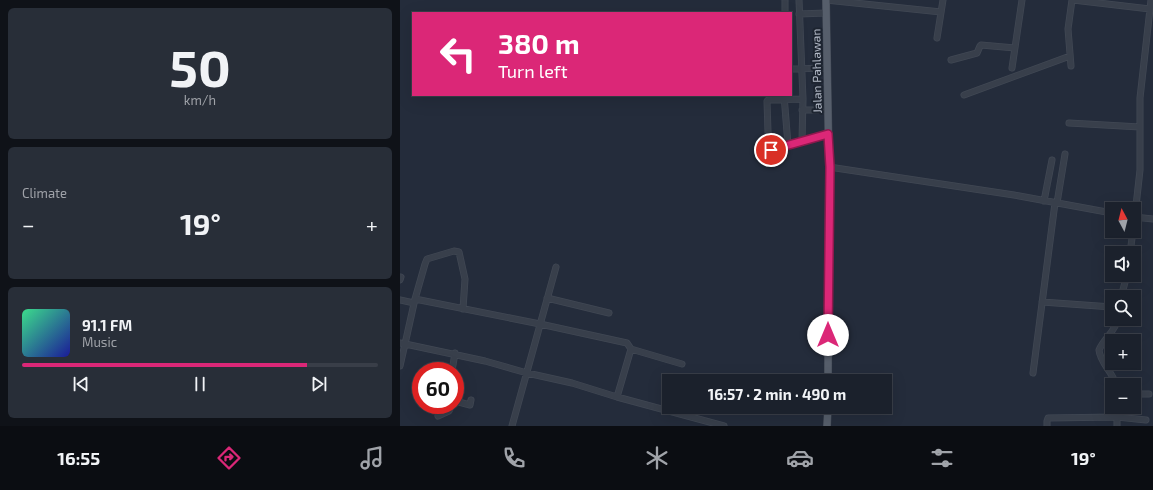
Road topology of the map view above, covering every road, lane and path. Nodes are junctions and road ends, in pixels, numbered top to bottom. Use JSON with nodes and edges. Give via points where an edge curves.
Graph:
{"nodes":[{"id":1,"x":785,"y":0,"type":"edge"},
{"id":2,"x":799,"y":0,"type":"edge"},
{"id":3,"x":826,"y":0,"type":"edge"},
{"id":4,"x":944,"y":0,"type":"edge"},
{"id":5,"x":1022,"y":0,"type":"edge"},
{"id":6,"x":1072,"y":0,"type":"edge"},
{"id":7,"x":1151,"y":0,"type":"edge"},
{"id":8,"x":1150,"y":9,"type":"junction"},
{"id":9,"x":785,"y":12,"type":"edge"},
{"id":10,"x":941,"y":12,"type":"junction"},
{"id":11,"x":826,"y":13,"type":"junction"},
{"id":12,"x":799,"y":14,"type":"junction"},
{"id":13,"x":937,"y":38,"type":"dead end"},
{"id":14,"x":1015,"y":48,"type":"junction"},
{"id":15,"x":1070,"y":56,"type":"junction"},
{"id":16,"x":951,"y":60,"type":"dead end"},
{"id":17,"x":1071,"y":66,"type":"dead end"},
{"id":18,"x":827,"y":68,"type":"junction"},
{"id":19,"x":1012,"y":68,"type":"dead end"},
{"id":20,"x":792,"y":69,"type":"edge"},
{"id":21,"x":802,"y":69,"type":"junction"},
{"id":22,"x":964,"y":95,"type":"dead end"},
{"id":23,"x":784,"y":98,"type":"edge"},
{"id":24,"x":803,"y":99,"type":"junction"},
{"id":25,"x":802,"y":110,"type":"junction"},
{"id":26,"x":828,"y":110,"type":"junction"},
{"id":27,"x":1069,"y":123,"type":"dead end"},
{"id":28,"x":1140,"y":127,"type":"junction"},
{"id":29,"x":828,"y":134,"type":"junction"},
{"id":30,"x":802,"y":141,"type":"junction"},
{"id":31,"x":788,"y":145,"type":"junction"},
{"id":32,"x":1066,"y":154,"type":"dead end"},
{"id":33,"x":1052,"y":160,"type":"dead end"},
{"id":34,"x":830,"y":167,"type":"junction"},
{"id":35,"x":1044,"y":200,"type":"junction"},
{"id":36,"x":1136,"y":202,"type":"edge"},
{"id":37,"x":1056,"y":203,"type":"junction"},
{"id":38,"x":1105,"y":212,"type":"edge"},
{"id":39,"x":1141,"y":218,"type":"edge"},
{"id":40,"x":1153,"y":219,"type":"edge"},
{"id":41,"x":556,"y":267,"type":"dead end"},
{"id":42,"x":547,"y":298,"type":"junction"},
{"id":43,"x":400,"y":300,"type":"edge"},
{"id":44,"x":414,"y":301,"type":"junction"},
{"id":45,"x":1042,"y":302,"type":"junction"},
{"id":46,"x":1105,"y":306,"type":"edge"},
{"id":47,"x":464,"y":309,"type":"junction"},
{"id":48,"x":609,"y":313,"type":"dead end"},
{"id":49,"x":540,"y":324,"type":"junction"},
{"id":50,"x":1115,"y":326,"type":"edge"},
{"id":51,"x":403,"y":343,"type":"edge"},
{"id":52,"x":631,"y":349,"type":"junction"},
{"id":53,"x":455,"y":353,"type":"junction"},
{"id":54,"x":454,"y":362,"type":"edge"},
{"id":55,"x":682,"y":364,"type":"dead end"},
{"id":56,"x":400,"y":366,"type":"edge"},
{"id":57,"x":527,"y":373,"type":"junction"},
{"id":58,"x":1033,"y":373,"type":"dead end"},
{"id":59,"x":828,"y":374,"type":"edge"},
{"id":60,"x":1113,"y":378,"type":"edge"},
{"id":61,"x":1141,"y":394,"type":"edge"},
{"id":62,"x":1149,"y":394,"type":"dead end"},
{"id":63,"x":617,"y":397,"type":"junction"},
{"id":64,"x":470,"y":400,"type":"dead end"},
{"id":65,"x":464,"y":403,"type":"edge"},
{"id":66,"x":442,"y":414,"type":"edge"},
{"id":67,"x":828,"y":414,"type":"edge"},
{"id":68,"x":1117,"y":414,"type":"edge"},
{"id":69,"x":438,"y":416,"type":"dead end"},
{"id":70,"x":1117,"y":418,"type":"junction"},
{"id":71,"x":1146,"y":420,"type":"dead end"},
{"id":72,"x":512,"y":426,"type":"edge"},
{"id":73,"x":724,"y":426,"type":"edge"},
{"id":74,"x":828,"y":426,"type":"edge"},
{"id":75,"x":1047,"y":426,"type":"edge"},
{"id":76,"x":1117,"y":426,"type":"edge"}],
"edges":[{"from":1,"to":9,"type":"street"},
{"from":2,"to":12,"type":"street"},
{"from":3,"to":10,"type":"street"},
{"from":3,"to":11,"type":"main road","name":"Jalan Pahlawan"},
{"from":4,"to":10,"type":"street"},
{"from":5,"to":14,"type":"street"},
{"from":6,"to":8,"type":"street"},
{"from":6,"to":15,"type":"street","via":[[1068,29]]},
{"from":7,"to":8,"type":"street"},
{"from":8,"to":28,"type":"street","via":[[1140,98]]},
{"from":10,"to":13,"type":"street"},
{"from":11,"to":12,"type":"street"},
{"from":11,"to":18,"type":"main road","name":"Jalan Pahlawan"},
{"from":12,"to":21,"type":"street"},
{"from":14,"to":16,"type":"street","via":[[981,45],[977,53]]},
{"from":14,"to":19,"type":"street"},
{"from":15,"to":17,"type":"street"},
{"from":15,"to":22,"type":"street"},
{"from":18,"to":21,"type":"street"},
{"from":18,"to":26,"type":"main road","name":"Jalan Pahlawan"},
{"from":20,"to":21,"type":"street"},
{"from":21,"to":24,"type":"street"},
{"from":23,"to":24,"type":"street"},
{"from":23,"to":31,"type":"street"},
{"from":23,"to":31,"type":"street","via":[[767,101],[768,132],[771,150]]},
{"from":24,"to":25,"type":"street"},
{"from":25,"to":26,"type":"street"},
{"from":25,"to":30,"type":"street"},
{"from":26,"to":29,"type":"main road","name":"Jalan Pahlawan"},
{"from":27,"to":28,"type":"street"},
{"from":28,"to":36,"type":"street","via":[[1140,170]]},
{"from":29,"to":30,"type":"street"},
{"from":29,"to":34,"type":"main road","name":"Jalan Pahlawan"},
{"from":30,"to":31,"type":"street"},
{"from":32,"to":37,"type":"street"},
{"from":33,"to":35,"type":"street"},
{"from":34,"to":35,"type":"street"},
{"from":34,"to":59,"type":"main road","name":"Jalan Pahlawan"},
{"from":35,"to":37,"type":"street"},
{"from":37,"to":38,"type":"street"},
{"from":37,"to":45,"type":"street"},
{"from":39,"to":40,"type":"street"},
{"from":41,"to":42,"type":"street"},
{"from":42,"to":48,"type":"street"},
{"from":42,"to":49,"type":"street"},
{"from":43,"to":44,"type":"street"},
{"from":44,"to":47,"type":"street"},
{"from":44,"to":47,"type":"street","via":[[425,261],[456,251],[459,252],[465,279]]},
{"from":44,"to":51,"type":"street"},
{"from":45,"to":46,"type":"street"},
{"from":45,"to":58,"type":"street"},
{"from":47,"to":49,"type":"street"},
{"from":49,"to":52,"type":"street","via":[[627,343]]},
{"from":49,"to":57,"type":"street"},
{"from":50,"to":60,"type":"street","via":[[1099,350]]},
{"from":51,"to":53,"type":"street"},
{"from":51,"to":56,"type":"street"},
{"from":52,"to":55,"type":"street"},
{"from":52,"to":63,"type":"street"},
{"from":53,"to":54,"type":"street"},
{"from":53,"to":57,"type":"street"},
{"from":57,"to":63,"type":"street"},
{"from":57,"to":72,"type":"street"},
{"from":61,"to":62,"type":"street"},
{"from":63,"to":73,"type":"street"},
{"from":64,"to":65,"type":"street","via":[[470,405]]},
{"from":66,"to":69,"type":"street"},
{"from":67,"to":74,"type":"main road"},
{"from":68,"to":70,"type":"street"},
{"from":70,"to":71,"type":"street"},
{"from":70,"to":75,"type":"street","via":[[1048,418]]},
{"from":70,"to":76,"type":"street"}]}
